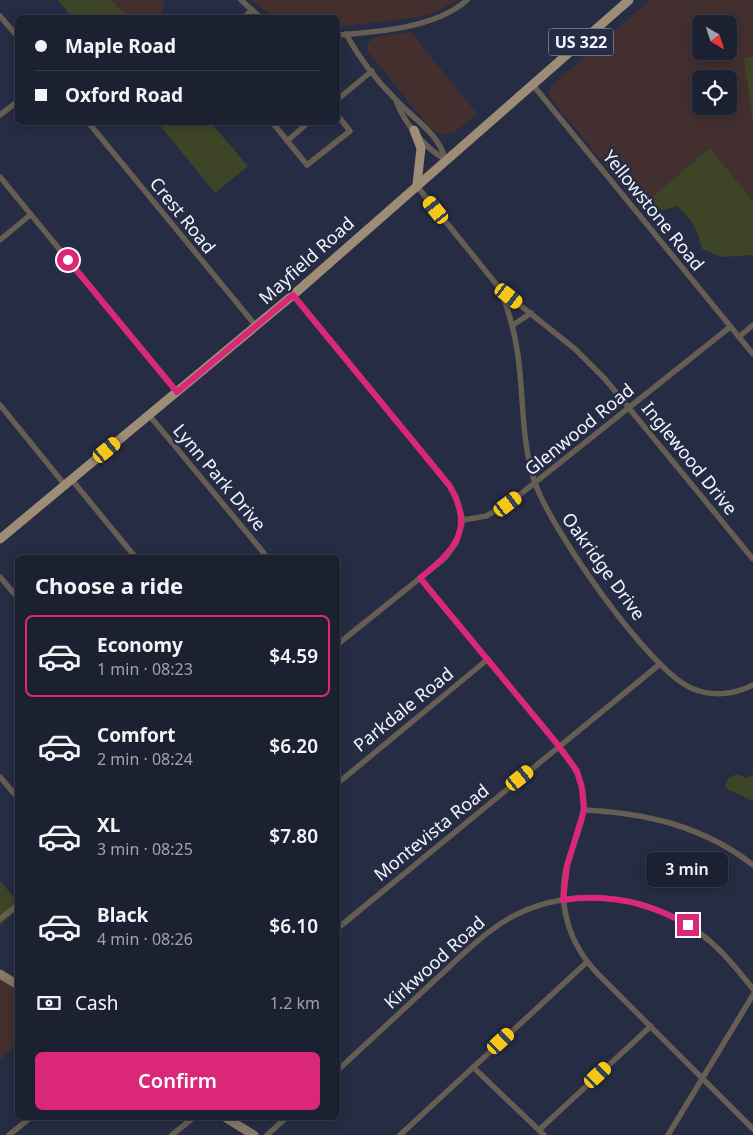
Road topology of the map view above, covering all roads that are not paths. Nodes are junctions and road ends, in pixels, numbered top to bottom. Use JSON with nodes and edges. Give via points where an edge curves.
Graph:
{"nodes":[{"id":1,"x":241,"y":0,"type":"edge"},
{"id":2,"x":467,"y":0,"type":"edge"},
{"id":3,"x":629,"y":0,"type":"edge"},
{"id":4,"x":252,"y":10,"type":"junction"},
{"id":5,"x":246,"y":15,"type":"edge"},
{"id":6,"x":258,"y":15,"type":"edge"},
{"id":7,"x":0,"y":16,"type":"edge"},
{"id":8,"x":15,"y":34,"type":"edge"},
{"id":9,"x":346,"y":34,"type":"junction"},
{"id":10,"x":340,"y":35,"type":"edge"},
{"id":11,"x":372,"y":71,"type":"junction"},
{"id":12,"x":532,"y":84,"type":"junction"},
{"id":13,"x":340,"y":97,"type":"edge"},
{"id":14,"x":396,"y":101,"type":"junction"},
{"id":15,"x":15,"y":103,"type":"edge"},
{"id":16,"x":0,"y":115,"type":"edge"},
{"id":17,"x":340,"y":118,"type":"edge"},
{"id":18,"x":90,"y":125,"type":"edge"},
{"id":19,"x":274,"y":125,"type":"edge"},
{"id":20,"x":305,"y":125,"type":"edge"},
{"id":21,"x":414,"y":130,"type":"junction"},
{"id":22,"x":287,"y":140,"type":"junction"},
{"id":23,"x":446,"y":159,"type":"junction"},
{"id":24,"x":0,"y":177,"type":"edge"},
{"id":25,"x":416,"y":184,"type":"junction"},
{"id":26,"x":30,"y":215,"type":"junction"},
{"id":27,"x":0,"y":240,"type":"edge"},
{"id":28,"x":501,"y":290,"type":"junction"},
{"id":29,"x":293,"y":295,"type":"junction"},
{"id":30,"x":531,"y":313,"type":"junction"},
{"id":31,"x":513,"y":325,"type":"junction"},
{"id":32,"x":753,"y":325,"type":"edge"},
{"id":33,"x":256,"y":326,"type":"junction"},
{"id":34,"x":730,"y":326,"type":"junction"},
{"id":35,"x":739,"y":337,"type":"junction"},
{"id":36,"x":753,"y":354,"type":"edge"},
{"id":37,"x":177,"y":392,"type":"junction"},
{"id":38,"x":0,"y":405,"type":"edge"},
{"id":39,"x":630,"y":407,"type":"junction"},
{"id":40,"x":149,"y":415,"type":"junction"},
{"id":41,"x":69,"y":482,"type":"junction"},
{"id":42,"x":535,"y":484,"type":"junction"},
{"id":43,"x":463,"y":520,"type":"junction"},
{"id":44,"x":0,"y":539,"type":"edge"},
{"id":45,"x":133,"y":555,"type":"edge"},
{"id":46,"x":266,"y":555,"type":"edge"},
{"id":47,"x":753,"y":559,"type":"edge"},
{"id":48,"x":0,"y":577,"type":"edge"},
{"id":49,"x":420,"y":578,"type":"junction"},
{"id":50,"x":15,"y":594,"type":"edge"},
{"id":51,"x":340,"y":641,"type":"edge"},
{"id":52,"x":488,"y":660,"type":"junction"},
{"id":53,"x":660,"y":664,"type":"junction"},
{"id":54,"x":753,"y":685,"type":"edge"},
{"id":55,"x":559,"y":747,"type":"junction"},
{"id":56,"x":0,"y":777,"type":"edge"},
{"id":57,"x":340,"y":780,"type":"edge"},
{"id":58,"x":15,"y":794,"type":"edge"},
{"id":59,"x":584,"y":810,"type":"junction"},
{"id":60,"x":753,"y":865,"type":"edge"},
{"id":61,"x":563,"y":900,"type":"junction"},
{"id":62,"x":15,"y":907,"type":"edge"},
{"id":63,"x":0,"y":919,"type":"edge"},
{"id":64,"x":340,"y":926,"type":"edge"},
{"id":65,"x":587,"y":962,"type":"junction"},
{"id":66,"x":0,"y":974,"type":"edge"},
{"id":67,"x":15,"y":983,"type":"edge"},
{"id":68,"x":753,"y":989,"type":"edge"},
{"id":69,"x":753,"y":995,"type":"edge"},
{"id":70,"x":650,"y":1026,"type":"junction"},
{"id":71,"x":473,"y":1067,"type":"junction"},
{"id":72,"x":340,"y":1068,"type":"edge"},
{"id":73,"x":702,"y":1078,"type":"junction"},
{"id":74,"x":28,"y":1120,"type":"edge"},
{"id":75,"x":191,"y":1120,"type":"edge"},
{"id":76,"x":229,"y":1120,"type":"edge"},
{"id":77,"x":284,"y":1120,"type":"edge"},
{"id":78,"x":753,"y":1129,"type":"edge"},
{"id":79,"x":539,"y":1130,"type":"junction"},
{"id":80,"x":9,"y":1135,"type":"edge"},
{"id":81,"x":172,"y":1135,"type":"edge"},
{"id":82,"x":254,"y":1135,"type":"edge"},
{"id":83,"x":268,"y":1135,"type":"edge"},
{"id":84,"x":400,"y":1135,"type":"edge"},
{"id":85,"x":544,"y":1135,"type":"edge"},
{"id":86,"x":668,"y":1135,"type":"edge"}],
"edges":[{"from":1,"to":4,"type":"street"},
{"from":2,"to":9,"type":"street","via":[[448,14],[430,21]]},
{"from":3,"to":12,"type":"main road","name":"Mayfield Road","number":"US 322"},
{"from":4,"to":5,"type":"street"},
{"from":4,"to":6,"type":"street"},
{"from":7,"to":8,"type":"street"},
{"from":9,"to":10,"type":"street"},
{"from":9,"to":11,"type":"street"},
{"from":11,"to":13,"type":"street"},
{"from":11,"to":14,"type":"street"},
{"from":12,"to":23,"type":"main road","name":"Mayfield Road","number":"US 322"},
{"from":12,"to":34,"type":"street","name":"Yellowstone Road"},
{"from":14,"to":21,"type":"street"},
{"from":14,"to":23,"type":"street","via":[[439,141]]},
{"from":15,"to":16,"type":"street"},
{"from":17,"to":22,"type":"street","via":[[350,131],[307,165]]},
{"from":18,"to":33,"type":"street","name":"Crest Road"},
{"from":19,"to":22,"type":"street"},
{"from":20,"to":22,"type":"street"},
{"from":21,"to":23,"type":"street","via":[[429,149]]},
{"from":21,"to":25,"type":"main road","via":[[421,148]]},
{"from":23,"to":25,"type":"main road","name":"Mayfield Road","number":"US 322"},
{"from":24,"to":26,"type":"street"},
{"from":25,"to":28,"type":"street","name":"Inglewood Drive"},
{"from":25,"to":29,"type":"main road","name":"Mayfield Road","number":"US 322"},
{"from":26,"to":27,"type":"street"},
{"from":26,"to":37,"type":"street"},
{"from":28,"to":30,"type":"street","name":"Inglewood Drive"},
{"from":28,"to":31,"type":"street","name":"Oakridge Drive"},
{"from":29,"to":33,"type":"main road","name":"Mayfield Road","number":"US 322"},
{"from":29,"to":43,"type":"street","via":[[449,485]]},
{"from":30,"to":31,"type":"street"},
{"from":30,"to":39,"type":"street","name":"Inglewood Drive","via":[[585,358]]},
{"from":31,"to":42,"type":"street","name":"Oakridge Drive","via":[[524,438]]},
{"from":32,"to":35,"type":"street"},
{"from":33,"to":37,"type":"main road","name":"Mayfield Road","number":"US 322"},
{"from":34,"to":35,"type":"street","name":"Yellowstone Road"},
{"from":34,"to":39,"type":"street","name":"Glenwood Road"},
{"from":35,"to":36,"type":"street","name":"Yellowstone Road"},
{"from":37,"to":40,"type":"main road","name":"Mayfield Road","number":"US 322"},
{"from":38,"to":41,"type":"street"},
{"from":39,"to":42,"type":"street","name":"Glenwood Road"},
{"from":39,"to":47,"type":"street","name":"Inglewood Drive"},
{"from":40,"to":41,"type":"main road","name":"Mayfield Road","number":"US 322"},
{"from":40,"to":46,"type":"street","name":"Lynn Park Drive"},
{"from":41,"to":44,"type":"main road","name":"Mayfield Road","number":"US 322"},
{"from":41,"to":45,"type":"street"},
{"from":42,"to":43,"type":"street","name":"Glenwood Road","via":[[498,510]]},
{"from":42,"to":53,"type":"street","name":"Oakridge Drive","via":[[551,518],[583,568]]},
{"from":43,"to":49,"type":"street","via":[[452,550]]},
{"from":48,"to":50,"type":"street"},
{"from":49,"to":51,"type":"street"},
{"from":49,"to":52,"type":"street"},
{"from":52,"to":55,"type":"street"},
{"from":52,"to":57,"type":"street","name":"Parkdale Road"},
{"from":53,"to":54,"type":"street","name":"Oakridge Drive","via":[[678,681],[705,693],[726,694]]},
{"from":53,"to":55,"type":"street","name":"Montevista Road"},
{"from":55,"to":59,"type":"street","via":[[578,776]]},
{"from":55,"to":64,"type":"street","name":"Montevista Road"},
{"from":56,"to":58,"type":"street"},
{"from":59,"to":60,"type":"street","via":[[633,814],[670,822],[716,841]]},
{"from":59,"to":61,"type":"street","via":[[567,866]]},
{"from":61,"to":65,"type":"street","via":[[572,937]]},
{"from":61,"to":68,"type":"street","name":"Kirkwood Road","via":[[613,899],[647,906],[672,916],[715,945]]},
{"from":61,"to":72,"type":"street","name":"Kirkwood Road","via":[[522,912],[489,932]]},
{"from":62,"to":63,"type":"street"},
{"from":65,"to":70,"type":"street"},
{"from":65,"to":71,"type":"street"},
{"from":66,"to":67,"type":"main road"},
{"from":69,"to":73,"type":"street"},
{"from":70,"to":73,"type":"street"},
{"from":70,"to":79,"type":"street"},
{"from":71,"to":79,"type":"street"},
{"from":71,"to":84,"type":"street"},
{"from":73,"to":78,"type":"street"},
{"from":73,"to":86,"type":"street"},
{"from":74,"to":80,"type":"street"},
{"from":75,"to":81,"type":"street"},
{"from":76,"to":82,"type":"main road"},
{"from":77,"to":83,"type":"street"},
{"from":79,"to":85,"type":"street"}]}
